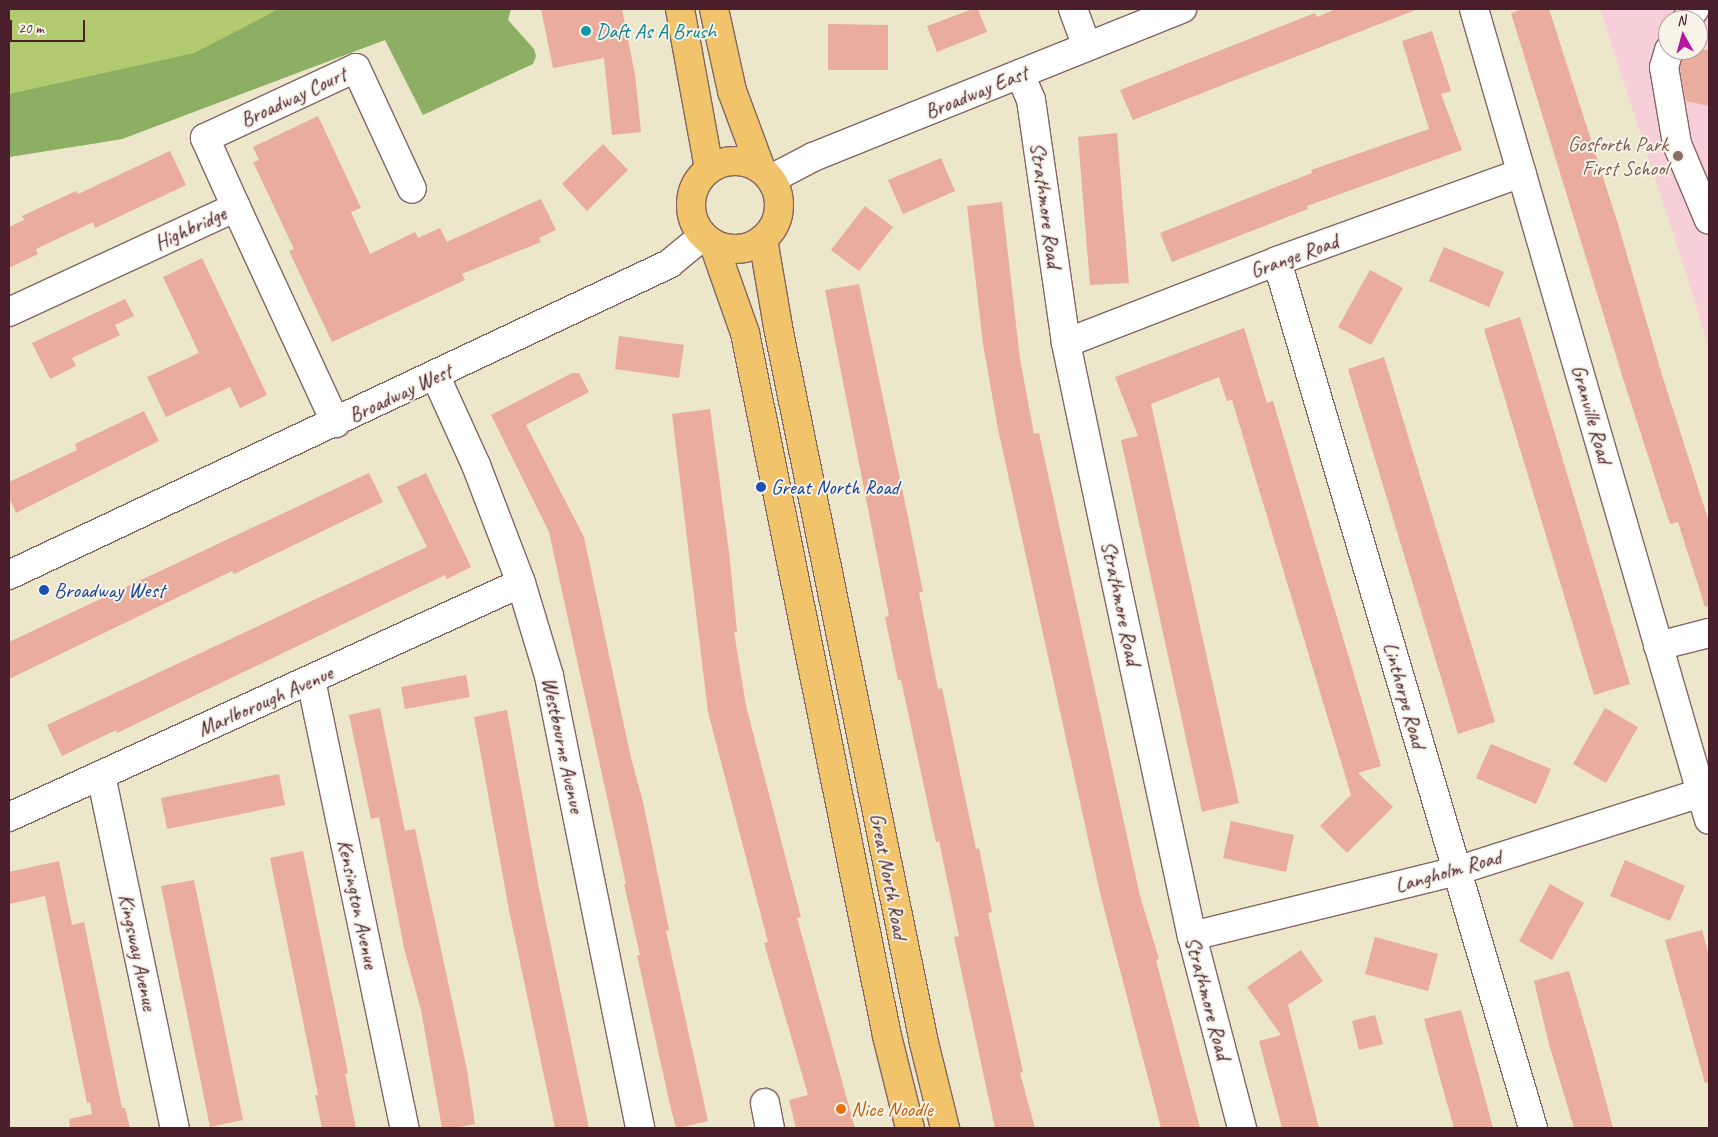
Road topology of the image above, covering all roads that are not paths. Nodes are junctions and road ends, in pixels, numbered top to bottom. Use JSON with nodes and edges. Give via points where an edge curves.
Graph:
{"nodes":[{"id":1,"x":680,"y":9,"type":"edge"},
{"id":2,"x":714,"y":9,"type":"edge"},
{"id":3,"x":1073,"y":9,"type":"edge"},
{"id":4,"x":1182,"y":9,"type":"edge"},
{"id":5,"x":1474,"y":9,"type":"edge"},
{"id":6,"x":1086,"y":47,"type":"junction"},
{"id":7,"x":1666,"y":60,"type":"edge"},
{"id":8,"x":1020,"y":74,"type":"junction"},
{"id":9,"x":709,"y":168,"type":"junction"},
{"id":10,"x":1522,"y":173,"type":"junction"},
{"id":11,"x":766,"y":174,"type":"junction"},
{"id":12,"x":412,"y":189,"type":"dead end"},
{"id":13,"x":236,"y":207,"type":"junction"},
{"id":14,"x":1709,"y":220,"type":"edge"},
{"id":15,"x":763,"y":239,"type":"junction"},
{"id":16,"x":708,"y":240,"type":"junction"},
{"id":17,"x":1277,"y":261,"type":"junction"},
{"id":18,"x":9,"y":312,"type":"edge"},
{"id":19,"x":1066,"y":343,"type":"junction"},
{"id":20,"x":436,"y":377,"type":"junction"},
{"id":21,"x":336,"y":423,"type":"junction"},
{"id":22,"x":9,"y":575,"type":"edge"},
{"id":23,"x":521,"y":583,"type":"junction"},
{"id":24,"x":1709,"y":633,"type":"edge"},
{"id":25,"x":1658,"y":646,"type":"junction"},
{"id":26,"x":311,"y":680,"type":"junction"},
{"id":27,"x":101,"y":775,"type":"junction"},
{"id":28,"x":1701,"y":793,"type":"junction"},
{"id":29,"x":9,"y":818,"type":"edge"},
{"id":30,"x":1709,"y":820,"type":"edge"},
{"id":31,"x":1456,"y":871,"type":"junction"},
{"id":32,"x":1192,"y":936,"type":"junction"},
{"id":33,"x":175,"y":1128,"type":"edge"},
{"id":34,"x":405,"y":1128,"type":"edge"},
{"id":35,"x":640,"y":1128,"type":"edge"},
{"id":36,"x":910,"y":1128,"type":"edge"},
{"id":37,"x":945,"y":1128,"type":"edge"},
{"id":38,"x":1242,"y":1128,"type":"edge"},
{"id":39,"x":1533,"y":1128,"type":"edge"}],
"edges":[{"from":1,"to":9,"type":"main road"},
{"from":2,"to":11,"type":"main road","via":[[732,91]]},
{"from":3,"to":6,"type":"street"},
{"from":4,"to":6,"type":"street","name":"Broadway East"},
{"from":5,"to":10,"type":"street","name":"Granville Road"},
{"from":6,"to":8,"type":"street","name":"Broadway East"},
{"from":7,"to":14,"type":"street","via":[[1664,67],[1678,144]]},
{"from":8,"to":11,"type":"street","name":"Broadway East"},
{"from":8,"to":19,"type":"street","name":"Strathmore Road","via":[[1031,100]]},
{"from":9,"to":11,"type":"main road","via":[[735,160]]},
{"from":9,"to":16,"type":"main road","name":"Great North Road","via":[[691,193],[690,208],[694,223]]},
{"from":10,"to":17,"type":"street","name":"Grange Road"},
{"from":10,"to":25,"type":"street","name":"Granville Road"},
{"from":11,"to":15,"type":"main road","via":[[777,191],[778,217]]},
{"from":12,"to":13,"type":"street","name":"Broadway Court","via":[[356,68],[204,138]]},
{"from":13,"to":18,"type":"street","name":"Highbridge"},
{"from":13,"to":21,"type":"street","name":"Highbridge"},
{"from":15,"to":16,"type":"main road","via":[[740,249]]},
{"from":15,"to":37,"type":"main road","name":"Great North Road","via":[[778,327],[922,1034]]},
{"from":16,"to":20,"type":"street","name":"Broadway West","via":[[669,264]]},
{"from":16,"to":36,"type":"main road","name":"Great North Road","via":[[745,333],[887,1036]]},
{"from":17,"to":19,"type":"street","name":"Grange Road"},
{"from":17,"to":31,"type":"street","name":"Linthorpe Road"},
{"from":19,"to":32,"type":"street","name":"Strathmore Road"},
{"from":20,"to":21,"type":"street","name":"Broadway West"},
{"from":20,"to":23,"type":"street","name":"Westbourne Avenue","via":[[476,465]]},
{"from":21,"to":22,"type":"street","name":"Broadway West"},
{"from":23,"to":26,"type":"street","name":"Marlborough Avenue"},
{"from":23,"to":35,"type":"street","name":"Westbourne Avenue","via":[[563,737]]},
{"from":24,"to":25,"type":"street"},
{"from":25,"to":28,"type":"street","name":"Granville Road"},
{"from":26,"to":27,"type":"street","name":"Marlborough Avenue"},
{"from":26,"to":34,"type":"street","name":"Kensington Avenue"},
{"from":27,"to":29,"type":"street","name":"Marlborough Avenue"},
{"from":27,"to":33,"type":"street","name":"Kingsway Avenue"},
{"from":28,"to":30,"type":"street","name":"Granville Road"},
{"from":28,"to":31,"type":"street","name":"Langholm Road"},
{"from":31,"to":32,"type":"street","name":"Langholm Road"},
{"from":31,"to":39,"type":"street","name":"Linthorpe Road"},
{"from":32,"to":38,"type":"street","name":"Strathmore Road"}]}
